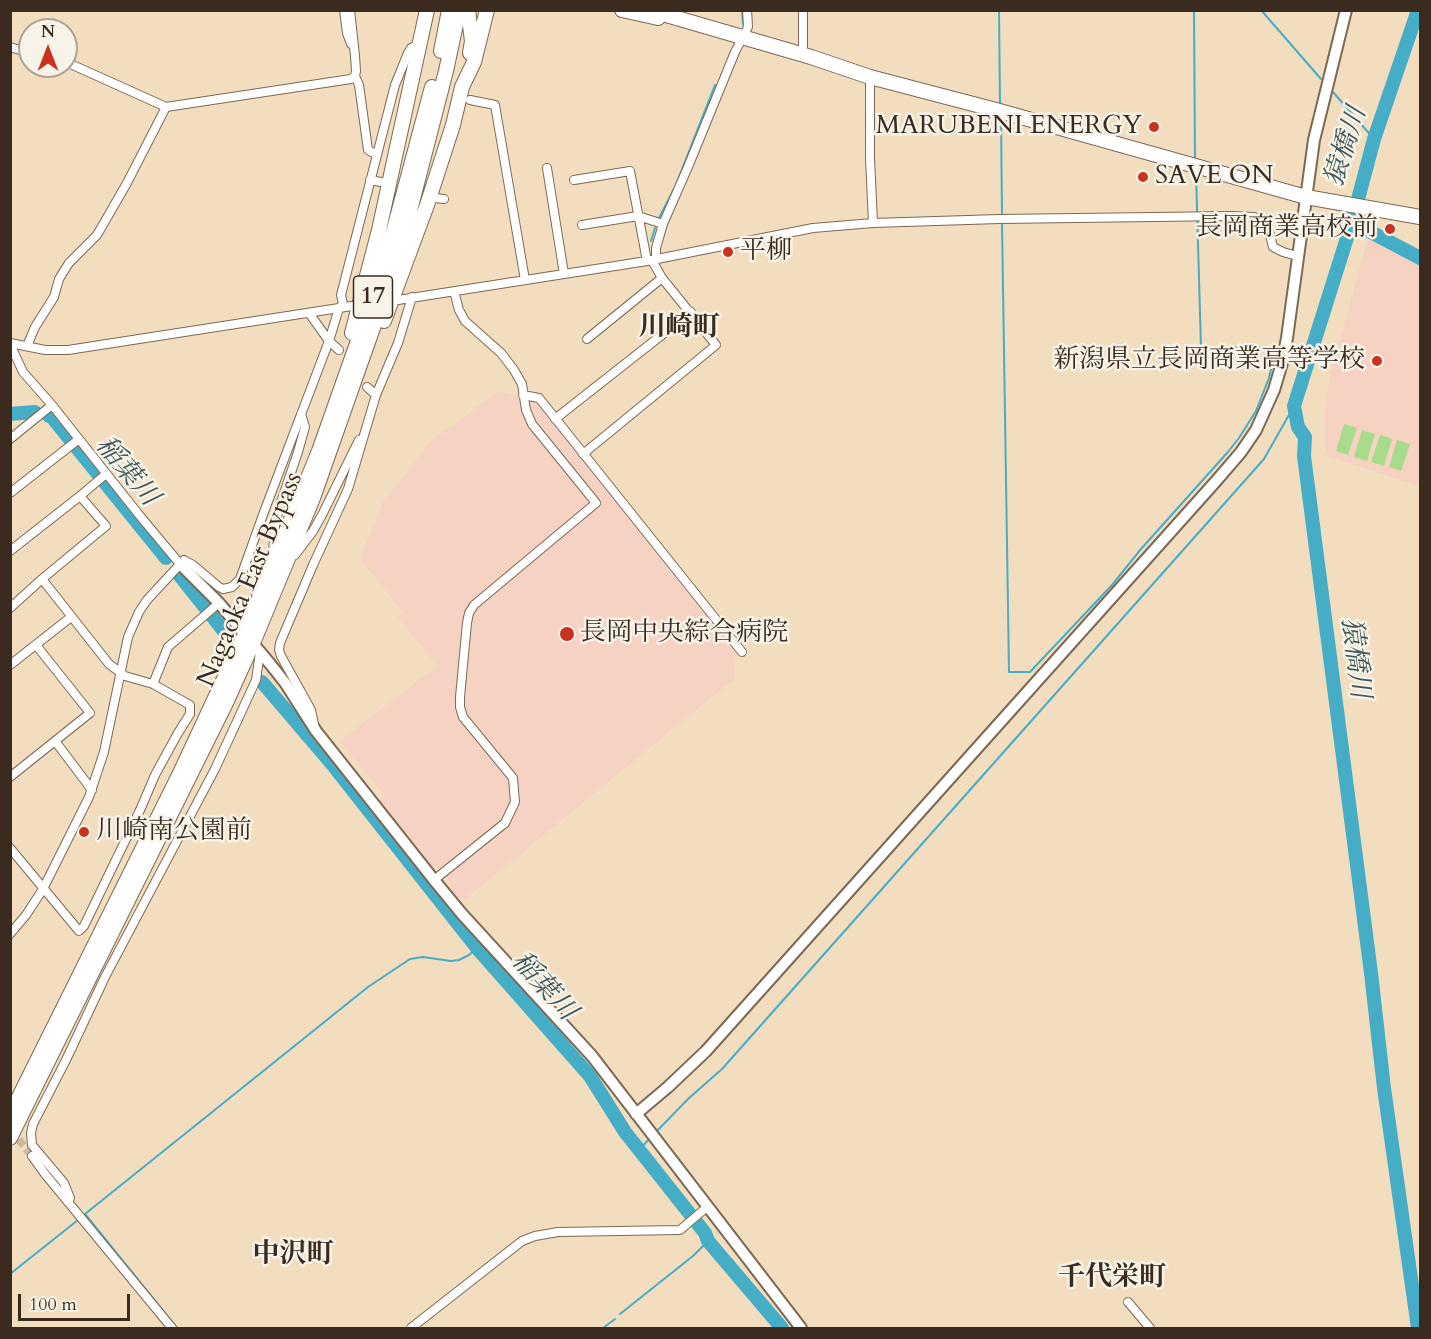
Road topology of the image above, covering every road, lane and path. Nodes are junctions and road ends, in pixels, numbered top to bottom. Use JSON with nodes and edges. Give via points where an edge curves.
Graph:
{"nodes":[{"id":1,"x":344,"y":10,"type":"edge"},
{"id":2,"x":350,"y":10,"type":"edge"},
{"id":3,"x":425,"y":10,"type":"edge"},
{"id":4,"x":468,"y":10,"type":"edge"},
{"id":5,"x":488,"y":10,"type":"edge"},
{"id":6,"x":622,"y":10,"type":"edge"},
{"id":7,"x":649,"y":10,"type":"edge"},
{"id":8,"x":747,"y":10,"type":"edge"},
{"id":9,"x":802,"y":10,"type":"edge"},
{"id":10,"x":1346,"y":10,"type":"edge"},
{"id":11,"x":453,"y":17,"type":"edge"},
{"id":12,"x":698,"y":25,"type":"junction"},
{"id":13,"x":743,"y":38,"type":"junction"},
{"id":14,"x":419,"y":44,"type":"junction"},
{"id":15,"x":803,"y":55,"type":"junction"},
{"id":16,"x":355,"y":56,"type":"junction"},
{"id":17,"x":78,"y":67,"type":"edge"},
{"id":18,"x":355,"y":76,"type":"junction"},
{"id":19,"x":870,"y":77,"type":"junction"},
{"id":20,"x":462,"y":87,"type":"junction"},
{"id":21,"x":470,"y":100,"type":"dead end"},
{"id":22,"x":166,"y":107,"type":"junction"},
{"id":23,"x":378,"y":155,"type":"junction"},
{"id":24,"x":547,"y":168,"type":"dead end"},
{"id":25,"x":370,"y":180,"type":"junction"},
{"id":26,"x":574,"y":180,"type":"dead end"},
{"id":27,"x":381,"y":182,"type":"dead end"},
{"id":28,"x":1306,"y":197,"type":"junction"},
{"id":29,"x":638,"y":216,"type":"junction"},
{"id":30,"x":1420,"y":217,"type":"edge"},
{"id":31,"x":873,"y":223,"type":"junction"},
{"id":32,"x":663,"y":224,"type":"junction"},
{"id":33,"x":582,"y":225,"type":"dead end"},
{"id":34,"x":1297,"y":256,"type":"junction"},
{"id":35,"x":657,"y":259,"type":"junction"},
{"id":36,"x":647,"y":261,"type":"junction"},
{"id":37,"x":564,"y":273,"type":"junction"},
{"id":38,"x":662,"y":278,"type":"junction"},
{"id":39,"x":525,"y":280,"type":"junction"},
{"id":40,"x":454,"y":291,"type":"junction"},
{"id":41,"x":412,"y":297,"type":"junction"},
{"id":42,"x":398,"y":300,"type":"dead end"},
{"id":43,"x":352,"y":306,"type":"dead end"},
{"id":44,"x":339,"y":308,"type":"junction"},
{"id":45,"x":691,"y":312,"type":"junction"},
{"id":46,"x":309,"y":313,"type":"junction"},
{"id":47,"x":586,"y":339,"type":"dead end"},
{"id":48,"x":329,"y":340,"type":"junction"},
{"id":49,"x":10,"y":343,"type":"edge"},
{"id":50,"x":27,"y":346,"type":"junction"},
{"id":51,"x":339,"y":350,"type":"dead end"},
{"id":52,"x":367,"y":387,"type":"dead end"},
{"id":53,"x":376,"y":394,"type":"junction"},
{"id":54,"x":523,"y":395,"type":"junction"},
{"id":55,"x":52,"y":405,"type":"junction"},
{"id":56,"x":301,"y":414,"type":"junction"},
{"id":57,"x":555,"y":419,"type":"junction"},
{"id":58,"x":369,"y":420,"type":"junction"},
{"id":59,"x":10,"y":439,"type":"edge"},
{"id":60,"x":79,"y":439,"type":"junction"},
{"id":61,"x":319,"y":451,"type":"junction"},
{"id":62,"x":583,"y":454,"type":"junction"},
{"id":63,"x":106,"y":474,"type":"junction"},
{"id":64,"x":10,"y":494,"type":"edge"},
{"id":65,"x":80,"y":496,"type":"junction"},
{"id":66,"x":313,"y":498,"type":"junction"},
{"id":67,"x":10,"y":551,"type":"edge"},
{"id":68,"x":180,"y":564,"type":"junction"},
{"id":69,"x":279,"y":566,"type":"junction"},
{"id":70,"x":42,"y":579,"type":"junction"},
{"id":71,"x":216,"y":606,"type":"junction"},
{"id":72,"x":11,"y":608,"type":"edge"},
{"id":73,"x":71,"y":617,"type":"junction"},
{"id":74,"x":253,"y":643,"type":"junction"},
{"id":75,"x":36,"y":645,"type":"junction"},
{"id":76,"x":742,"y":652,"type":"dead end"},
{"id":77,"x":10,"y":665,"type":"edge"},
{"id":78,"x":121,"y":674,"type":"junction"},
{"id":79,"x":153,"y":684,"type":"junction"},
{"id":80,"x":316,"y":731,"type":"junction"},
{"id":81,"x":55,"y":741,"type":"junction"},
{"id":82,"x":11,"y":774,"type":"edge"},
{"id":83,"x":92,"y":790,"type":"junction"},
{"id":84,"x":10,"y":848,"type":"edge"},
{"id":85,"x":434,"y":880,"type":"junction"},
{"id":86,"x":44,"y":889,"type":"junction"},
{"id":87,"x":10,"y":934,"type":"edge"},
{"id":88,"x":10,"y":1114,"type":"edge"},
{"id":89,"x":636,"y":1114,"type":"junction"},
{"id":90,"x":10,"y":1138,"type":"edge"},
{"id":91,"x":32,"y":1156,"type":"tunnel mouth"},
{"id":92,"x":68,"y":1202,"type":"junction"},
{"id":93,"x":705,"y":1209,"type":"junction"},
{"id":94,"x":1128,"y":1302,"type":"dead end"},
{"id":95,"x":799,"y":1328,"type":"edge"},
{"id":96,"x":172,"y":1329,"type":"edge"},
{"id":97,"x":411,"y":1329,"type":"edge"},
{"id":98,"x":1150,"y":1329,"type":"edge"}],
"edges":[{"from":1,"to":16,"type":"street"},
{"from":2,"to":16,"type":"street"},
{"from":3,"to":14,"type":"highway","number":"17"},
{"from":4,"to":20,"type":"highway","via":[[472,41]]},
{"from":5,"to":20,"type":"highway","number":"17","via":[[474,62]]},
{"from":6,"to":12,"type":"highway"},
{"from":7,"to":12,"type":"highway"},
{"from":8,"to":13,"type":"street","via":[[748,27]]},
{"from":9,"to":15,"type":"street"},
{"from":10,"to":28,"type":"street","via":[[1314,140]]},
{"from":11,"to":61,"type":"highway","name":"Nagaoka East Bypass","number":"17","via":[[394,229]]},
{"from":11,"to":66,"type":"highway","name":"Nagaoka East Bypass","number":"17","via":[[446,71],[406,226]]},
{"from":12,"to":13,"type":"highway"},
{"from":13,"to":15,"type":"highway"},
{"from":13,"to":32,"type":"street"},
{"from":14,"to":23,"type":"street","via":[[411,48],[403,64]]},
{"from":14,"to":61,"type":"highway","number":"17","via":[[373,256]]},
{"from":15,"to":19,"type":"highway"},
{"from":16,"to":18,"type":"street"},
{"from":17,"to":22,"type":"street"},
{"from":18,"to":22,"type":"street"},
{"from":18,"to":23,"type":"street","via":[[368,150]]},
{"from":19,"to":28,"type":"highway"},
{"from":19,"to":31,"type":"street"},
{"from":20,"to":66,"type":"highway","number":"17","via":[[416,239],[329,466]]},
{"from":21,"to":39,"type":"street","via":[[495,105]]},
{"from":22,"to":50,"type":"street","via":[[97,235],[59,279],[54,297]]},
{"from":23,"to":25,"type":"street"},
{"from":24,"to":37,"type":"street"},
{"from":25,"to":27,"type":"street"},
{"from":25,"to":44,"type":"street"},
{"from":26,"to":29,"type":"street","via":[[630,171]]},
{"from":28,"to":30,"type":"highway"},
{"from":28,"to":34,"type":"street"},
{"from":29,"to":32,"type":"street"},
{"from":29,"to":33,"type":"street"},
{"from":29,"to":36,"type":"street"},
{"from":31,"to":34,"type":"street","via":[[1254,217],[1267,222],[1273,247]]},
{"from":31,"to":35,"type":"street","via":[[813,228]]},
{"from":32,"to":35,"type":"street"},
{"from":34,"to":89,"type":"street","via":[[1279,373],[1266,410],[1241,452],[706,1051]]},
{"from":35,"to":36,"type":"street"},
{"from":35,"to":38,"type":"street","via":[[654,264]]},
{"from":36,"to":37,"type":"street"},
{"from":37,"to":39,"type":"street"},
{"from":38,"to":45,"type":"street"},
{"from":38,"to":47,"type":"street"},
{"from":39,"to":40,"type":"street"},
{"from":40,"to":41,"type":"street"},
{"from":40,"to":54,"type":"street","via":[[465,321],[514,370]]},
{"from":41,"to":42,"type":"street"},
{"from":41,"to":53,"type":"street"},
{"from":43,"to":44,"type":"street"},
{"from":44,"to":46,"type":"street"},
{"from":44,"to":48,"type":"street"},
{"from":45,"to":57,"type":"street"},
{"from":45,"to":62,"type":"street","via":[[716,345]]},
{"from":46,"to":48,"type":"street"},
{"from":46,"to":50,"type":"street","via":[[68,350]]},
{"from":48,"to":51,"type":"street"},
{"from":48,"to":56,"type":"street"},
{"from":49,"to":50,"type":"street"},
{"from":49,"to":55,"type":"street","via":[[23,372]]},
{"from":52,"to":53,"type":"street"},
{"from":53,"to":58,"type":"street"},
{"from":54,"to":57,"type":"street","via":[[538,398]]},
{"from":54,"to":85,"type":"street","via":[[532,424],[596,503],[469,613],[460,707],[463,717],[513,778],[515,802],[505,823]]},
{"from":55,"to":59,"type":"street"},
{"from":55,"to":60,"type":"street"},
{"from":56,"to":68,"type":"street","via":[[240,579],[223,589],[193,565],[184,560]]},
{"from":56,"to":69,"type":"street","via":[[305,427],[273,537]]},
{"from":57,"to":62,"type":"street"},
{"from":58,"to":69,"type":"street","via":[[313,531]]},
{"from":58,"to":80,"type":"street","via":[[348,489],[280,643],[281,656],[311,710]]},
{"from":60,"to":63,"type":"street"},
{"from":60,"to":64,"type":"street"},
{"from":61,"to":69,"type":"highway","name":"Nagaoka East Bypass","number":"17"},
{"from":62,"to":76,"type":"street"},
{"from":63,"to":65,"type":"street"},
{"from":63,"to":68,"type":"street"},
{"from":65,"to":67,"type":"street"},
{"from":65,"to":70,"type":"street","via":[[106,526]]},
{"from":66,"to":69,"type":"highway","name":"Nagaoka East Bypass","number":"17"},
{"from":68,"to":71,"type":"street"},
{"from":68,"to":78,"type":"street","via":[[139,612],[128,637]]},
{"from":69,"to":74,"type":"highway","name":"Nagaoka East Bypass","number":"17","via":[[253,612]]},
{"from":70,"to":72,"type":"street"},
{"from":70,"to":73,"type":"street"},
{"from":71,"to":74,"type":"street"},
{"from":71,"to":79,"type":"street","via":[[168,647]]},
{"from":73,"to":75,"type":"street"},
{"from":73,"to":78,"type":"street"},
{"from":74,"to":80,"type":"street"},
{"from":74,"to":88,"type":"highway","name":"Nagaoka East Bypass","number":"17","via":[[181,771]]},
{"from":74,"to":90,"type":"highway","name":"Nagaoka East Bypass","number":"17"},
{"from":74,"to":92,"type":"street","via":[[256,680],[30,1133],[32,1145],[64,1183]]},
{"from":75,"to":77,"type":"street"},
{"from":75,"to":81,"type":"street","via":[[90,713]]},
{"from":78,"to":79,"type":"street"},
{"from":78,"to":83,"type":"street"},
{"from":79,"to":86,"type":"street","via":[[190,705],[190,714],[154,775],[79,931]]},
{"from":80,"to":85,"type":"street"},
{"from":81,"to":82,"type":"street"},
{"from":81,"to":83,"type":"street"},
{"from":83,"to":86,"type":"street"},
{"from":84,"to":86,"type":"street"},
{"from":85,"to":89,"type":"street","via":[[592,1056]]},
{"from":86,"to":87,"type":"street"},
{"from":89,"to":93,"type":"street"},
{"from":91,"to":92,"type":"street"},
{"from":92,"to":96,"type":"street"},
{"from":93,"to":95,"type":"street"},
{"from":93,"to":97,"type":"street","via":[[680,1230],[558,1232],[522,1241]]},
{"from":94,"to":98,"type":"street"}]}
